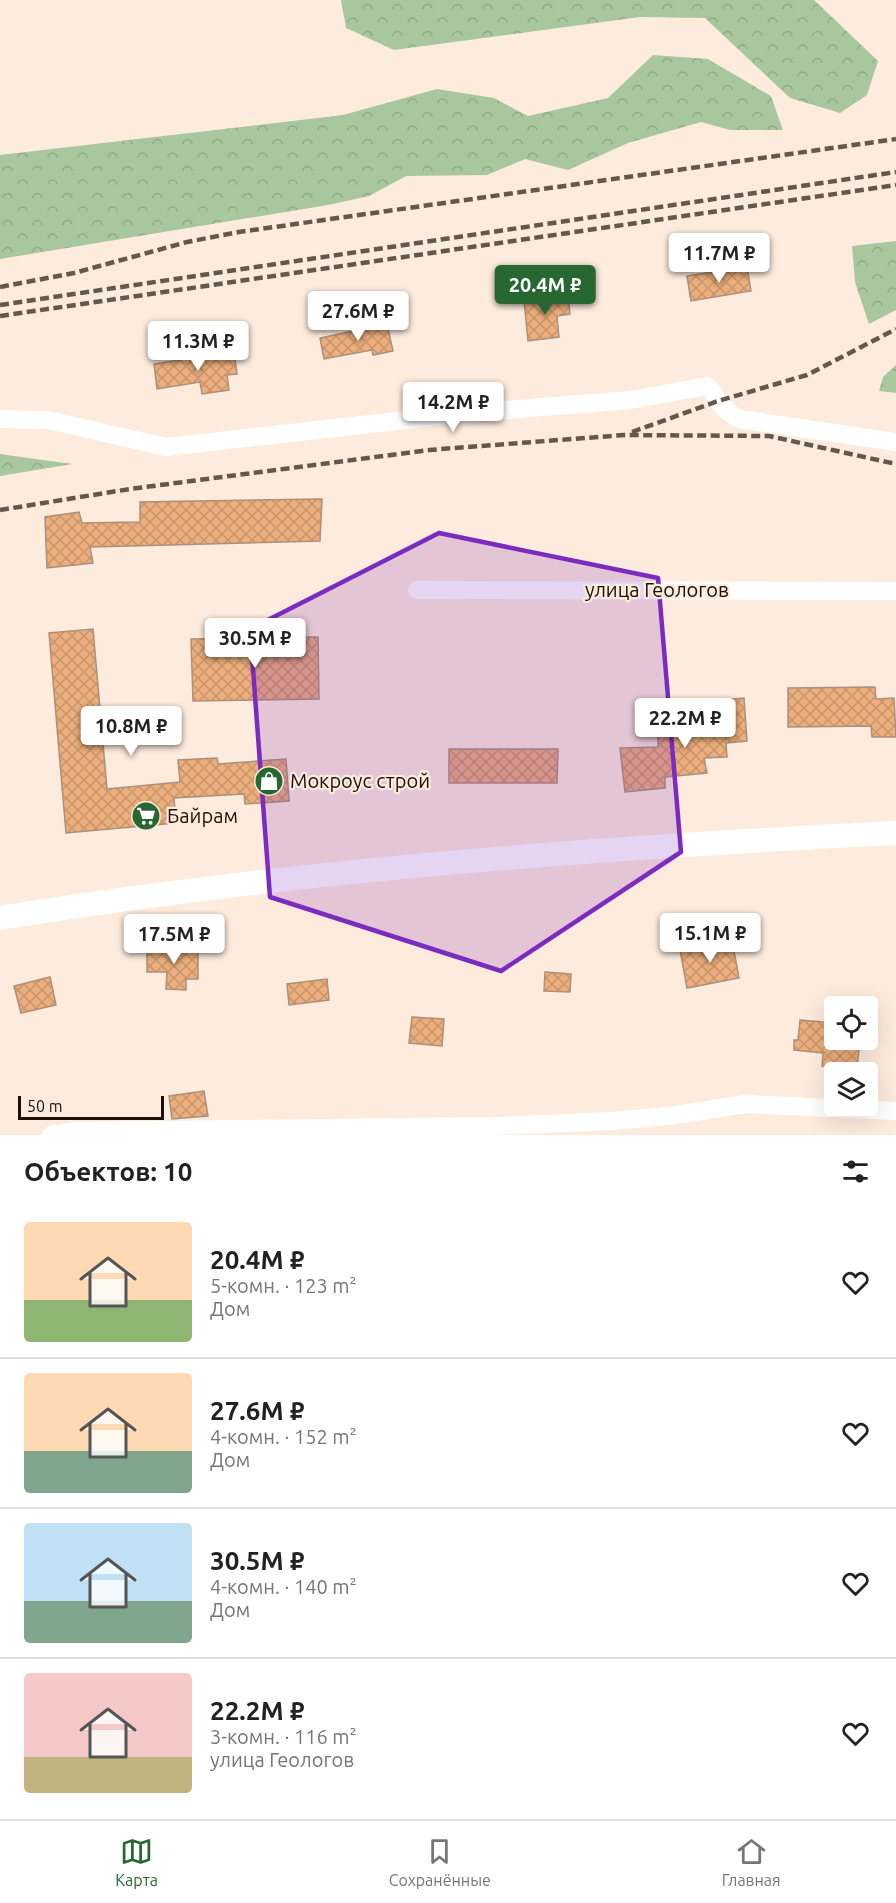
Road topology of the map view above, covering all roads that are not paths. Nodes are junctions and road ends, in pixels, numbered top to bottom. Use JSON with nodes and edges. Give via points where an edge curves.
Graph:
{"nodes":[{"id":1,"x":0,"y":419,"type":"edge"},
{"id":2,"x":896,"y":442,"type":"edge"},
{"id":3,"x":417,"y":590,"type":"dead end"},
{"id":4,"x":896,"y":591,"type":"edge"},
{"id":5,"x":896,"y":832,"type":"edge"},
{"id":6,"x":0,"y":918,"type":"edge"},
{"id":7,"x":896,"y":1111,"type":"edge"},
{"id":8,"x":51,"y":1135,"type":"edge"}],
"edges":[{"from":1,"to":2,"type":"street","via":[[48,420],[166,447],[468,413],[631,400],[707,386],[738,419]]},
{"from":3,"to":4,"type":"street","name":"улица Геологов"},
{"from":5,"to":6,"type":"main road","via":[[644,847],[341,873],[165,893]]},
{"from":7,"to":8,"type":"street","via":[[746,1104],[612,1121],[76,1131]]}]}
